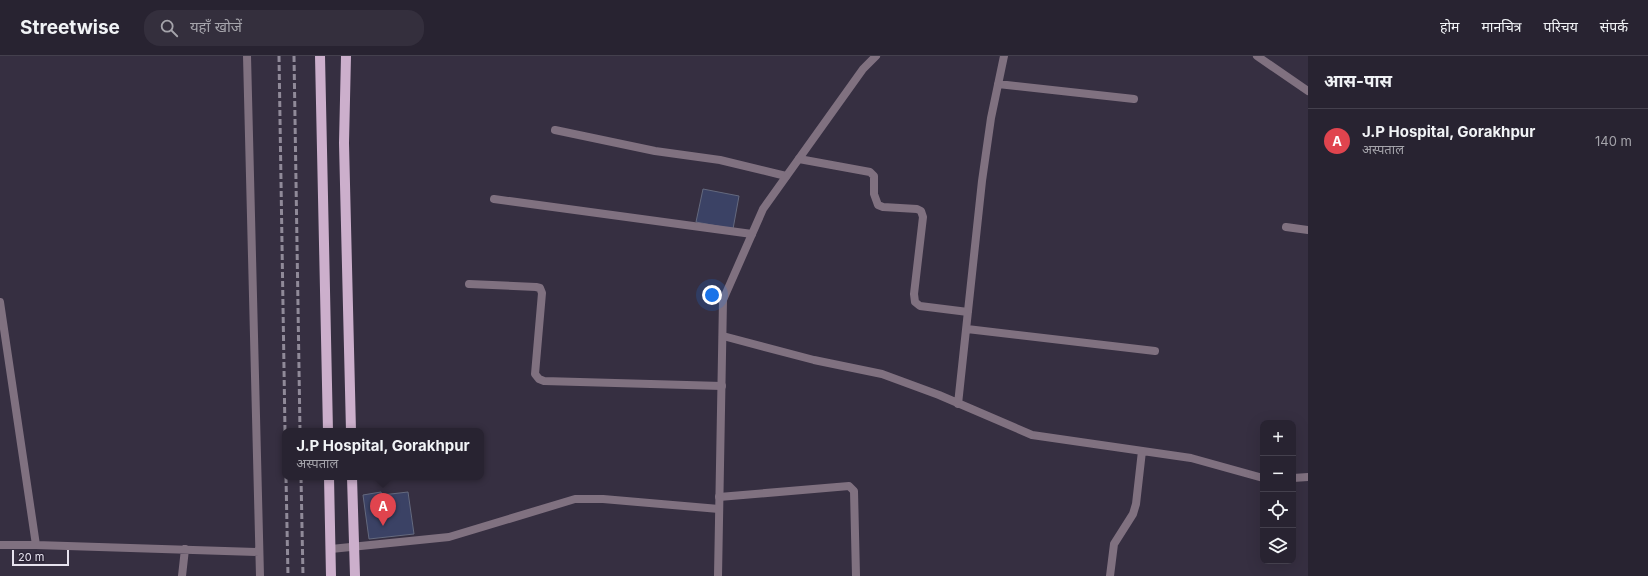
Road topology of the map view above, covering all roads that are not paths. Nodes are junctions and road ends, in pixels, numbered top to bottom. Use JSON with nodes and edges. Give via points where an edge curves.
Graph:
{"nodes":[{"id":1,"x":247,"y":56,"type":"edge"},
{"id":2,"x":320,"y":56,"type":"edge"},
{"id":3,"x":346,"y":56,"type":"edge"},
{"id":4,"x":876,"y":56,"type":"edge"},
{"id":5,"x":1004,"y":56,"type":"edge"},
{"id":6,"x":1257,"y":56,"type":"edge"},
{"id":7,"x":998,"y":84,"type":"junction"},
{"id":8,"x":1308,"y":90,"type":"edge"},
{"id":9,"x":1134,"y":99,"type":"dead end"},
{"id":10,"x":555,"y":130,"type":"dead end"},
{"id":11,"x":799,"y":159,"type":"junction"},
{"id":12,"x":786,"y":176,"type":"junction"},
{"id":13,"x":494,"y":200,"type":"dead end"},
{"id":14,"x":1286,"y":227,"type":"dead end"},
{"id":15,"x":1308,"y":230,"type":"edge"},
{"id":16,"x":752,"y":234,"type":"junction"},
{"id":17,"x":468,"y":284,"type":"dead end"},
{"id":18,"x":0,"y":302,"type":"edge"},
{"id":19,"x":968,"y":312,"type":"junction"},
{"id":20,"x":966,"y":329,"type":"junction"},
{"id":21,"x":723,"y":336,"type":"junction"},
{"id":22,"x":1155,"y":351,"type":"dead end"},
{"id":23,"x":722,"y":386,"type":"junction"},
{"id":24,"x":958,"y":404,"type":"junction"},
{"id":25,"x":328,"y":428,"type":"edge"},
{"id":26,"x":351,"y":428,"type":"edge"},
{"id":27,"x":1142,"y":451,"type":"junction"},
{"id":28,"x":1260,"y":477,"type":"edge"},
{"id":29,"x":1308,"y":477,"type":"edge"},
{"id":30,"x":1296,"y":478,"type":"edge"},
{"id":31,"x":329,"y":480,"type":"edge"},
{"id":32,"x":352,"y":480,"type":"edge"},
{"id":33,"x":720,"y":497,"type":"junction"},
{"id":34,"x":719,"y":509,"type":"junction"},
{"id":35,"x":36,"y":544,"type":"junction"},
{"id":36,"x":0,"y":545,"type":"edge"},
{"id":37,"x":354,"y":546,"type":"junction"},
{"id":38,"x":185,"y":549,"type":"junction"},
{"id":39,"x":331,"y":549,"type":"junction"},
{"id":40,"x":259,"y":552,"type":"junction"},
{"id":41,"x":182,"y":576,"type":"edge"},
{"id":42,"x":260,"y":576,"type":"edge"},
{"id":43,"x":331,"y":576,"type":"edge"},
{"id":44,"x":355,"y":576,"type":"edge"},
{"id":45,"x":718,"y":576,"type":"edge"},
{"id":46,"x":856,"y":576,"type":"edge"},
{"id":47,"x":1110,"y":576,"type":"edge"}],
"edges":[{"from":1,"to":40,"type":"street"},
{"from":2,"to":25,"type":"main road"},
{"from":3,"to":26,"type":"main road","via":[[344,143]]},
{"from":4,"to":11,"type":"street","via":[[862,70]]},
{"from":5,"to":7,"type":"street"},
{"from":6,"to":8,"type":"street"},
{"from":7,"to":9,"type":"street"},
{"from":7,"to":19,"type":"street","via":[[982,181]]},
{"from":10,"to":12,"type":"street","via":[[655,151],[720,160]]},
{"from":11,"to":12,"type":"street"},
{"from":11,"to":19,"type":"street","via":[[870,172],[874,176],[874,194],[878,205],[921,211],[915,302],[920,306]]},
{"from":12,"to":16,"type":"street","via":[[763,208]]},
{"from":13,"to":16,"type":"street"},
{"from":14,"to":15,"type":"street"},
{"from":16,"to":21,"type":"street","via":[[723,300]]},
{"from":17,"to":23,"type":"street","via":[[540,288],[542,293],[536,374],[539,379]]},
{"from":18,"to":35,"type":"street"},
{"from":19,"to":20,"type":"street"},
{"from":20,"to":22,"type":"street"},
{"from":20,"to":24,"type":"street"},
{"from":21,"to":23,"type":"street"},
{"from":21,"to":24,"type":"street","via":[[814,360],[882,374]]},
{"from":23,"to":33,"type":"street"},
{"from":24,"to":27,"type":"street","via":[[1032,435]]},
{"from":27,"to":28,"type":"street","via":[[1191,458]]},
{"from":27,"to":47,"type":"street","via":[[1134,509],[1114,544]]},
{"from":29,"to":30,"type":"street"},
{"from":31,"to":39,"type":"main road"},
{"from":32,"to":37,"type":"main road"},
{"from":33,"to":34,"type":"street"},
{"from":33,"to":46,"type":"street","via":[[849,486],[854,491]]},
{"from":34,"to":37,"type":"street","via":[[604,499],[575,499],[449,537]]},
{"from":34,"to":45,"type":"street"},
{"from":35,"to":36,"type":"street"},
{"from":35,"to":38,"type":"street"},
{"from":37,"to":39,"type":"street"},
{"from":37,"to":44,"type":"main road"},
{"from":38,"to":40,"type":"street"},
{"from":38,"to":41,"type":"street"},
{"from":39,"to":43,"type":"main road"},
{"from":40,"to":42,"type":"street"}]}
